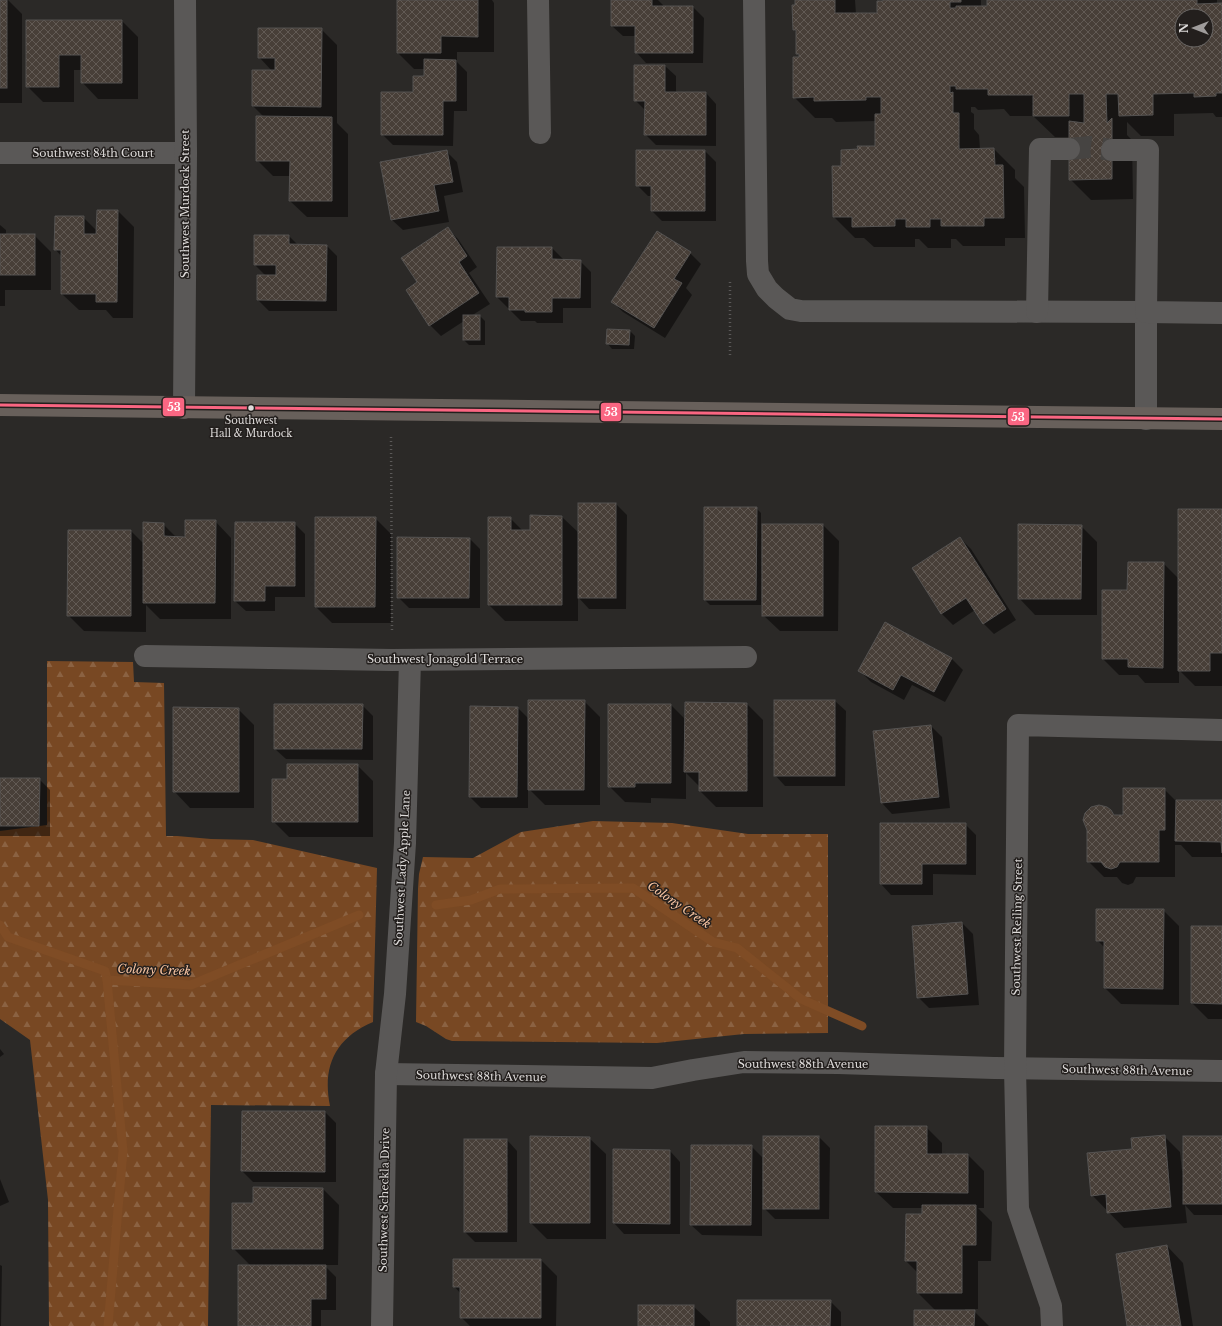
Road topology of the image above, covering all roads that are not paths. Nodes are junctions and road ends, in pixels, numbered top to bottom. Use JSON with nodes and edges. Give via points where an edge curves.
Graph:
{"nodes":[{"id":1,"x":185,"y":0,"type":"edge"},
{"id":2,"x":538,"y":0,"type":"edge"},
{"id":3,"x":754,"y":0,"type":"edge"},
{"id":4,"x":540,"y":133,"type":"dead end"},
{"id":5,"x":1069,"y":149,"type":"tunnel mouth"},
{"id":6,"x":1112,"y":150,"type":"tunnel mouth"},
{"id":7,"x":0,"y":153,"type":"edge"},
{"id":8,"x":186,"y":153,"type":"junction"},
{"id":9,"x":1037,"y":312,"type":"junction"},
{"id":10,"x":1146,"y":312,"type":"junction"},
{"id":11,"x":1222,"y":313,"type":"edge"},
{"id":12,"x":0,"y":405,"type":"edge"},
{"id":13,"x":184,"y":408,"type":"junction"},
{"id":14,"x":1146,"y":418,"type":"junction"},
{"id":15,"x":1222,"y":419,"type":"edge"},
{"id":16,"x":145,"y":656,"type":"dead end"},
{"id":17,"x":746,"y":657,"type":"dead end"},
{"id":18,"x":401,"y":660,"type":"junction"},
{"id":19,"x":1222,"y":730,"type":"edge"},
{"id":20,"x":1015,"y":1068,"type":"junction"},
{"id":21,"x":1222,"y":1071,"type":"edge"},
{"id":22,"x":386,"y":1074,"type":"junction"},
{"id":23,"x":382,"y":1326,"type":"edge"},
{"id":24,"x":1052,"y":1326,"type":"edge"}],
"edges":[{"from":1,"to":8,"type":"street","name":"Southwest Murdock Street"},
{"from":2,"to":4,"type":"street"},
{"from":3,"to":9,"type":"street","via":[[757,260],[758,274],[767,289],[790,309],[801,311]]},
{"from":5,"to":9,"type":"street","via":[[1040,149]]},
{"from":6,"to":10,"type":"street","via":[[1148,150]]},
{"from":7,"to":8,"type":"street","name":"Southwest 84th Court"},
{"from":8,"to":13,"type":"street","name":"Southwest Murdock Street"},
{"from":9,"to":10,"type":"street"},
{"from":10,"to":11,"type":"street"},
{"from":10,"to":14,"type":"street"},
{"from":12,"to":13,"type":"main road"},
{"from":13,"to":14,"type":"main road"},
{"from":14,"to":15,"type":"main road"},
{"from":16,"to":18,"type":"street","name":"Southwest Jonagold Terrace"},
{"from":17,"to":18,"type":"street","name":"Southwest Jonagold Terrace"},
{"from":18,"to":22,"type":"street","name":"Southwest Lady Apple Lane","via":[[405,843],[395,994]]},
{"from":19,"to":20,"type":"street","name":"Southwest Reiling Street","via":[[1018,725]]},
{"from":20,"to":21,"type":"street","name":"Southwest 88th Avenue"},
{"from":20,"to":22,"type":"street","name":"Southwest 88th Avenue","via":[[744,1062],[652,1078]]},
{"from":20,"to":24,"type":"street","name":"Southwest Reiling Street","via":[[1018,1209],[1051,1306]]},
{"from":22,"to":23,"type":"street","name":"Southwest Scheckla Drive"}]}
